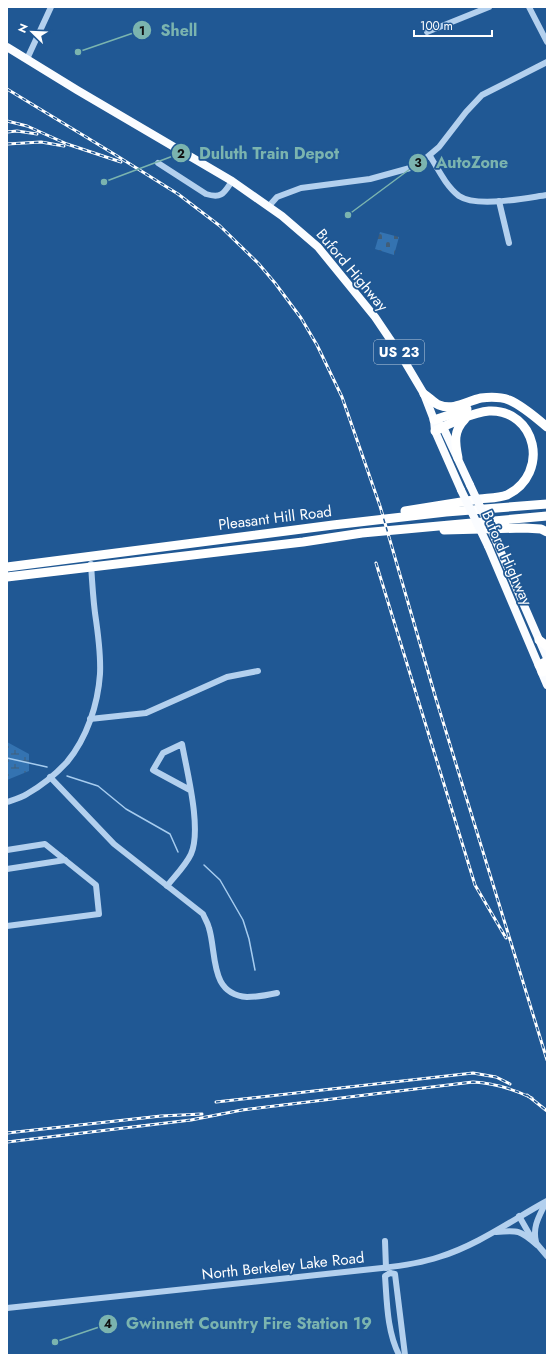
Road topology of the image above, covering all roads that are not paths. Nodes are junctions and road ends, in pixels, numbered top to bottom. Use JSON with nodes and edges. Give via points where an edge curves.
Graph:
{"nodes":[{"id":1,"x":51,"y":7,"type":"edge"},
{"id":2,"x":489,"y":7,"type":"edge"},
{"id":3,"x":529,"y":7,"type":"edge"},
{"id":4,"x":427,"y":32,"type":"dead end"},
{"id":5,"x":547,"y":42,"type":"edge"},
{"id":6,"x":7,"y":47,"type":"edge"},
{"id":7,"x":27,"y":59,"type":"junction"},
{"id":8,"x":547,"y":62,"type":"edge"},
{"id":9,"x":430,"y":156,"type":"junction"},
{"id":10,"x":158,"y":163,"type":"dead end"},
{"id":11,"x":232,"y":181,"type":"junction"},
{"id":12,"x":547,"y":195,"type":"edge"},
{"id":13,"x":499,"y":200,"type":"junction"},
{"id":14,"x":269,"y":206,"type":"junction"},
{"id":15,"x":509,"y":243,"type":"dead end"},
{"id":16,"x":424,"y":394,"type":"junction"},
{"id":17,"x":466,"y":417,"type":"junction"},
{"id":18,"x":434,"y":420,"type":"junction"},
{"id":19,"x":547,"y":427,"type":"edge"},
{"id":20,"x":439,"y":429,"type":"junction"},
{"id":21,"x":547,"y":435,"type":"edge"},
{"id":22,"x":458,"y":458,"type":"junction"},
{"id":23,"x":547,"y":504,"type":"edge"},
{"id":24,"x":547,"y":516,"type":"edge"},
{"id":25,"x":333,"y":525,"type":"junction"},
{"id":26,"x":547,"y":532,"type":"edge"},
{"id":27,"x":362,"y":533,"type":"junction"},
{"id":28,"x":90,"y":557,"type":"junction"},
{"id":29,"x":91,"y":566,"type":"junction"},
{"id":30,"x":7,"y":567,"type":"edge"},
{"id":31,"x":7,"y":576,"type":"edge"},
{"id":32,"x":543,"y":643,"type":"edge"},
{"id":33,"x":547,"y":658,"type":"edge"},
{"id":34,"x":544,"y":667,"type":"edge"},
{"id":35,"x":258,"y":671,"type":"dead end"},
{"id":36,"x":547,"y":685,"type":"edge"},
{"id":37,"x":90,"y":719,"type":"junction"},
{"id":38,"x":50,"y":778,"type":"junction"},
{"id":39,"x":190,"y":790,"type":"junction"},
{"id":40,"x":7,"y":802,"type":"edge"},
{"id":41,"x":7,"y":850,"type":"edge"},
{"id":42,"x":65,"y":860,"type":"junction"},
{"id":43,"x":7,"y":869,"type":"edge"},
{"id":44,"x":167,"y":886,"type":"junction"},
{"id":45,"x":7,"y":926,"type":"edge"},
{"id":46,"x":278,"y":993,"type":"dead end"},
{"id":47,"x":547,"y":1201,"type":"edge"},
{"id":48,"x":519,"y":1216,"type":"junction"},
{"id":49,"x":493,"y":1233,"type":"junction"},
{"id":50,"x":385,"y":1241,"type":"dead end"},
{"id":51,"x":537,"y":1245,"type":"junction"},
{"id":52,"x":547,"y":1256,"type":"edge"},
{"id":53,"x":388,"y":1269,"type":"junction"},
{"id":54,"x":7,"y":1308,"type":"edge"},
{"id":55,"x":398,"y":1355,"type":"edge"},
{"id":56,"x":405,"y":1355,"type":"edge"}],
"edges":[{"from":1,"to":7,"type":"street"},
{"from":2,"to":4,"type":"street"},
{"from":3,"to":5,"type":"street"},
{"from":6,"to":7,"type":"main road","name":"Buford Highway","number":"US 23"},
{"from":7,"to":11,"type":"main road","name":"Buford Highway","number":"US 23"},
{"from":8,"to":9,"type":"street","via":[[482,95]]},
{"from":9,"to":13,"type":"street","via":[[459,196],[474,201]]},
{"from":9,"to":14,"type":"street","via":[[402,171],[370,179],[301,188],[276,197]]},
{"from":10,"to":11,"type":"street","via":[[213,196],[219,196]]},
{"from":11,"to":14,"type":"main road","name":"Buford Highway","number":"US 23"},
{"from":12,"to":13,"type":"street"},
{"from":13,"to":15,"type":"street"},
{"from":14,"to":16,"type":"main road","name":"Buford Highway","number":"US 23","via":[[318,247],[351,286],[375,317]]},
{"from":16,"to":18,"type":"main road","name":"Buford Highway","number":"US 23"},
{"from":16,"to":19,"type":"highway","via":[[439,405],[449,407],[482,398],[508,400],[522,407]]},
{"from":17,"to":20,"type":"highway"},
{"from":17,"to":22,"type":"highway","via":[[456,435]]},
{"from":17,"to":25,"type":"highway","via":[[488,411],[503,412],[523,426],[532,440],[534,461],[528,477],[521,485],[506,495]]},
{"from":18,"to":20,"type":"main road","name":"Buford Highway","number":"US 23"},
{"from":18,"to":21,"type":"highway","via":[[483,404],[498,404],[514,408]]},
{"from":20,"to":22,"type":"main road","name":"Buford Highway","number":"US 23"},
{"from":20,"to":34,"type":"main road","name":"Buford Highway","number":"US 23","bridge":true,"via":[[461,490]]},
{"from":22,"to":32,"type":"main road","name":"Buford Highway","number":"US 23","bridge":true},
{"from":23,"to":25,"type":"highway","name":"Pleasant Hill Road"},
{"from":24,"to":27,"type":"highway","name":"Pleasant Hill Road"},
{"from":25,"to":28,"type":"highway","name":"Pleasant Hill Road"},
{"from":26,"to":27,"type":"highway","via":[[524,528]]},
{"from":27,"to":29,"type":"highway","name":"Pleasant Hill Road"},
{"from":28,"to":29,"type":"street"},
{"from":28,"to":30,"type":"highway","name":"Pleasant Hill Road"},
{"from":29,"to":31,"type":"highway","name":"Pleasant Hill Road"},
{"from":29,"to":37,"type":"street","via":[[100,674]]},
{"from":32,"to":33,"type":"main road","name":"Buford Highway","number":"US 23"},
{"from":34,"to":36,"type":"main road","name":"Buford Highway","number":"US 23"},
{"from":35,"to":37,"type":"street","via":[[227,677],[146,713]]},
{"from":37,"to":38,"type":"street","via":[[67,762]]},
{"from":38,"to":40,"type":"street","via":[[26,795]]},
{"from":38,"to":44,"type":"street","via":[[114,844]]},
{"from":39,"to":39,"type":"street","via":[[186,767],[182,744],[164,753],[153,770]]},
{"from":39,"to":44,"type":"street","via":[[195,817],[194,846],[191,855]]},
{"from":41,"to":42,"type":"street","via":[[45,844]]},
{"from":42,"to":43,"type":"street"},
{"from":42,"to":45,"type":"street","via":[[96,885],[99,914]]},
{"from":44,"to":46,"type":"street","via":[[203,914],[209,928],[216,974],[222,984],[241,996]]},
{"from":47,"to":48,"type":"street","name":"North Berkeley Lake Road"},
{"from":47,"to":51,"type":"street","via":[[536,1223],[534,1235]]},
{"from":48,"to":49,"type":"street","name":"North Berkeley Lake Road"},
{"from":48,"to":51,"type":"street"},
{"from":49,"to":51,"type":"street","via":[[516,1231],[525,1234]]},
{"from":49,"to":53,"type":"street","name":"North Berkeley Lake Road","via":[[440,1257]]},
{"from":50,"to":53,"type":"street"},
{"from":51,"to":52,"type":"street"},
{"from":53,"to":54,"type":"street","name":"North Berkeley Lake Road"},
{"from":53,"to":55,"type":"street","via":[[385,1276],[389,1323],[392,1342]]},
{"from":53,"to":56,"type":"street","via":[[395,1274]]}]}
